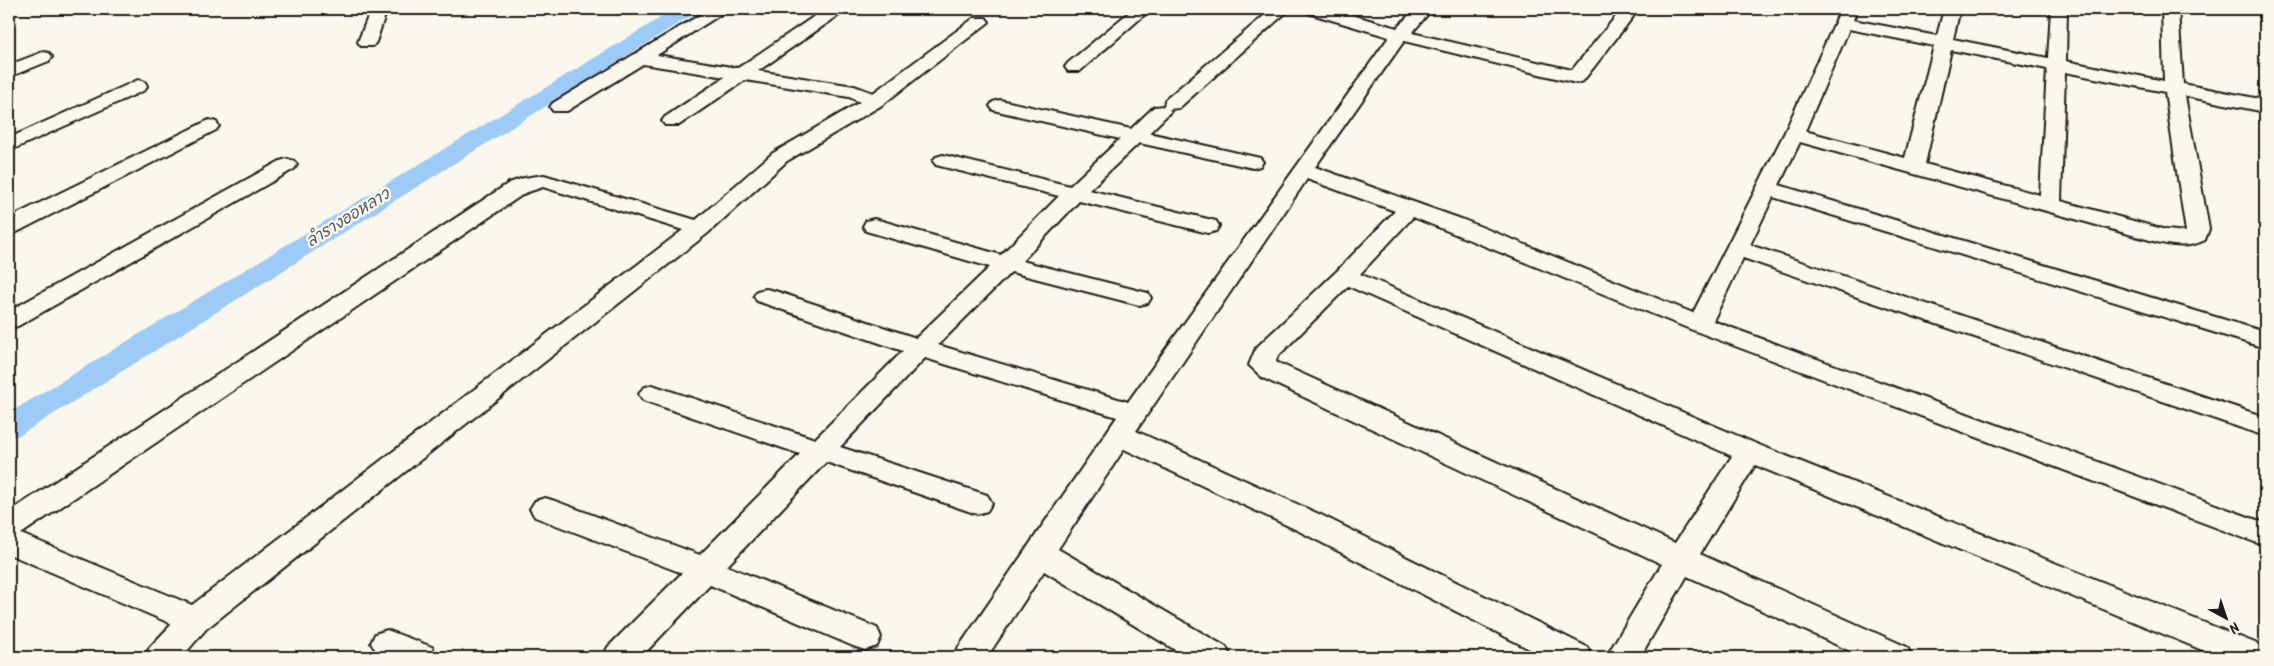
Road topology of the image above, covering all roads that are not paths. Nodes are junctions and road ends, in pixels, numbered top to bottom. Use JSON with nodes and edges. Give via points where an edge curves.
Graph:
{"nodes":[{"id":1,"x":379,"y":9,"type":"edge"},
{"id":2,"x":721,"y":9,"type":"edge"},
{"id":3,"x":836,"y":9,"type":"edge"},
{"id":4,"x":1143,"y":9,"type":"edge"},
{"id":5,"x":1282,"y":9,"type":"edge"},
{"id":6,"x":1314,"y":9,"type":"edge"},
{"id":7,"x":1424,"y":9,"type":"edge"},
{"id":8,"x":1632,"y":9,"type":"edge"},
{"id":9,"x":1952,"y":9,"type":"edge"},
{"id":10,"x":2060,"y":9,"type":"edge"},
{"id":11,"x":2170,"y":9,"type":"edge"},
{"id":12,"x":1846,"y":16,"type":"edge"},
{"id":13,"x":980,"y":22,"type":"dead end"},
{"id":14,"x":1400,"y":35,"type":"junction"},
{"id":15,"x":367,"y":42,"type":"dead end"},
{"id":16,"x":1944,"y":42,"type":"junction"},
{"id":17,"x":43,"y":58,"type":"dead end"},
{"id":18,"x":640,"y":58,"type":"junction"},
{"id":19,"x":2055,"y":65,"type":"junction"},
{"id":20,"x":1074,"y":67,"type":"dead end"},
{"id":21,"x":9,"y":72,"type":"edge"},
{"id":22,"x":740,"y":74,"type":"junction"},
{"id":23,"x":138,"y":86,"type":"dead end"},
{"id":24,"x":2174,"y":88,"type":"junction"},
{"id":25,"x":875,"y":101,"type":"junction"},
{"id":26,"x":560,"y":106,"type":"dead end"},
{"id":27,"x":1000,"y":106,"type":"dead end"},
{"id":28,"x":2265,"y":106,"type":"edge"},
{"id":29,"x":672,"y":121,"type":"dead end"},
{"id":30,"x":209,"y":126,"type":"dead end"},
{"id":31,"x":1794,"y":134,"type":"junction"},
{"id":32,"x":1132,"y":137,"type":"junction"},
{"id":33,"x":9,"y":145,"type":"edge"},
{"id":34,"x":943,"y":161,"type":"dead end"},
{"id":35,"x":1253,"y":162,"type":"dead end"},
{"id":36,"x":288,"y":165,"type":"dead end"},
{"id":37,"x":1914,"y":165,"type":"junction"},
{"id":38,"x":1303,"y":170,"type":"junction"},
{"id":39,"x":1767,"y":188,"type":"junction"},
{"id":40,"x":1073,"y":194,"type":"junction"},
{"id":41,"x":2050,"y":204,"type":"junction"},
{"id":42,"x":1409,"y":209,"type":"junction"},
{"id":43,"x":874,"y":226,"type":"dead end"},
{"id":44,"x":1208,"y":226,"type":"dead end"},
{"id":45,"x":9,"y":227,"type":"edge"},
{"id":46,"x":700,"y":228,"type":"junction"},
{"id":47,"x":1736,"y":248,"type":"junction"},
{"id":48,"x":1006,"y":264,"type":"junction"},
{"id":49,"x":1345,"y":276,"type":"junction"},
{"id":50,"x":766,"y":296,"type":"dead end"},
{"id":51,"x":1139,"y":298,"type":"dead end"},
{"id":52,"x":14,"y":313,"type":"edge"},
{"id":53,"x":1699,"y":324,"type":"junction"},
{"id":54,"x":2265,"y":340,"type":"edge"},
{"id":55,"x":920,"y":348,"type":"junction"},
{"id":56,"x":652,"y":394,"type":"dead end"},
{"id":57,"x":1127,"y":424,"type":"junction"},
{"id":58,"x":2265,"y":427,"type":"edge"},
{"id":59,"x":819,"y":450,"type":"junction"},
{"id":60,"x":1749,"y":452,"type":"junction"},
{"id":61,"x":977,"y":503,"type":"dead end"},
{"id":62,"x":546,"y":509,"type":"dead end"},
{"id":63,"x":9,"y":527,"type":"edge"},
{"id":64,"x":2265,"y":535,"type":"edge"},
{"id":65,"x":9,"y":541,"type":"edge"},
{"id":66,"x":1039,"y":553,"type":"junction"},
{"id":67,"x":1682,"y":558,"type":"junction"},
{"id":68,"x":706,"y":570,"type":"junction"},
{"id":69,"x":195,"y":620,"type":"junction"},
{"id":70,"x":865,"y":636,"type":"dead end"},
{"id":71,"x":387,"y":643,"type":"dead end"},
{"id":72,"x":162,"y":657,"type":"edge"},
{"id":73,"x":420,"y":657,"type":"edge"},
{"id":74,"x":620,"y":657,"type":"edge"},
{"id":75,"x":969,"y":657,"type":"edge"},
{"id":76,"x":1214,"y":657,"type":"edge"},
{"id":77,"x":1575,"y":657,"type":"edge"},
{"id":78,"x":1623,"y":657,"type":"edge"},
{"id":79,"x":1895,"y":657,"type":"edge"},
{"id":80,"x":2254,"y":657,"type":"edge"}],
"edges":[{"from":1,"to":15,"type":"street"},
{"from":2,"to":18,"type":"street"},
{"from":3,"to":22,"type":"street"},
{"from":4,"to":20,"type":"street"},
{"from":5,"to":32,"type":"street"},
{"from":6,"to":14,"type":"street"},
{"from":7,"to":14,"type":"street"},
{"from":8,"to":14,"type":"street","via":[[1576,77]]},
{"from":9,"to":16,"type":"street"},
{"from":10,"to":19,"type":"street"},
{"from":11,"to":24,"type":"street"},
{"from":12,"to":16,"type":"street"},
{"from":12,"to":31,"type":"street"},
{"from":13,"to":25,"type":"street"},
{"from":14,"to":38,"type":"street"},
{"from":16,"to":19,"type":"street"},
{"from":16,"to":37,"type":"street"},
{"from":17,"to":21,"type":"street"},
{"from":18,"to":22,"type":"street"},
{"from":18,"to":26,"type":"street"},
{"from":19,"to":24,"type":"street"},
{"from":19,"to":41,"type":"street"},
{"from":22,"to":25,"type":"street","via":[[854,92]]},
{"from":22,"to":29,"type":"street"},
{"from":23,"to":33,"type":"street"},
{"from":24,"to":28,"type":"street"},
{"from":24,"to":41,"type":"street","via":[[2198,229],[2196,234],[2189,239],[2165,237]]},
{"from":25,"to":46,"type":"street","via":[[780,157]]},
{"from":27,"to":32,"type":"street"},
{"from":30,"to":45,"type":"street"},
{"from":31,"to":37,"type":"street"},
{"from":31,"to":39,"type":"street"},
{"from":32,"to":35,"type":"street"},
{"from":32,"to":40,"type":"street"},
{"from":34,"to":40,"type":"street"},
{"from":36,"to":52,"type":"street"},
{"from":37,"to":41,"type":"street"},
{"from":38,"to":42,"type":"street"},
{"from":38,"to":57,"type":"street"},
{"from":39,"to":47,"type":"street"},
{"from":39,"to":54,"type":"street"},
{"from":40,"to":44,"type":"street"},
{"from":40,"to":48,"type":"street"},
{"from":42,"to":49,"type":"street"},
{"from":42,"to":53,"type":"street"},
{"from":43,"to":48,"type":"street"},
{"from":46,"to":63,"type":"street","via":[[544,181],[517,188]]},
{"from":46,"to":69,"type":"street"},
{"from":47,"to":53,"type":"street"},
{"from":47,"to":58,"type":"street"},
{"from":48,"to":51,"type":"street"},
{"from":48,"to":55,"type":"street"},
{"from":49,"to":60,"type":"street"},
{"from":49,"to":67,"type":"street","via":[[1265,354],[1262,365]]},
{"from":50,"to":55,"type":"street"},
{"from":53,"to":64,"type":"street"},
{"from":55,"to":57,"type":"street"},
{"from":55,"to":59,"type":"street"},
{"from":56,"to":59,"type":"street"},
{"from":57,"to":66,"type":"street"},
{"from":57,"to":77,"type":"street","via":[[1310,523]]},
{"from":59,"to":61,"type":"street"},
{"from":59,"to":68,"type":"street"},
{"from":60,"to":67,"type":"street"},
{"from":60,"to":80,"type":"street"},
{"from":62,"to":68,"type":"street"},
{"from":65,"to":69,"type":"street"},
{"from":66,"to":75,"type":"street"},
{"from":66,"to":76,"type":"street"},
{"from":67,"to":78,"type":"street"},
{"from":67,"to":79,"type":"street"},
{"from":68,"to":70,"type":"street"},
{"from":68,"to":74,"type":"street"},
{"from":69,"to":72,"type":"street"},
{"from":71,"to":73,"type":"street"}]}
